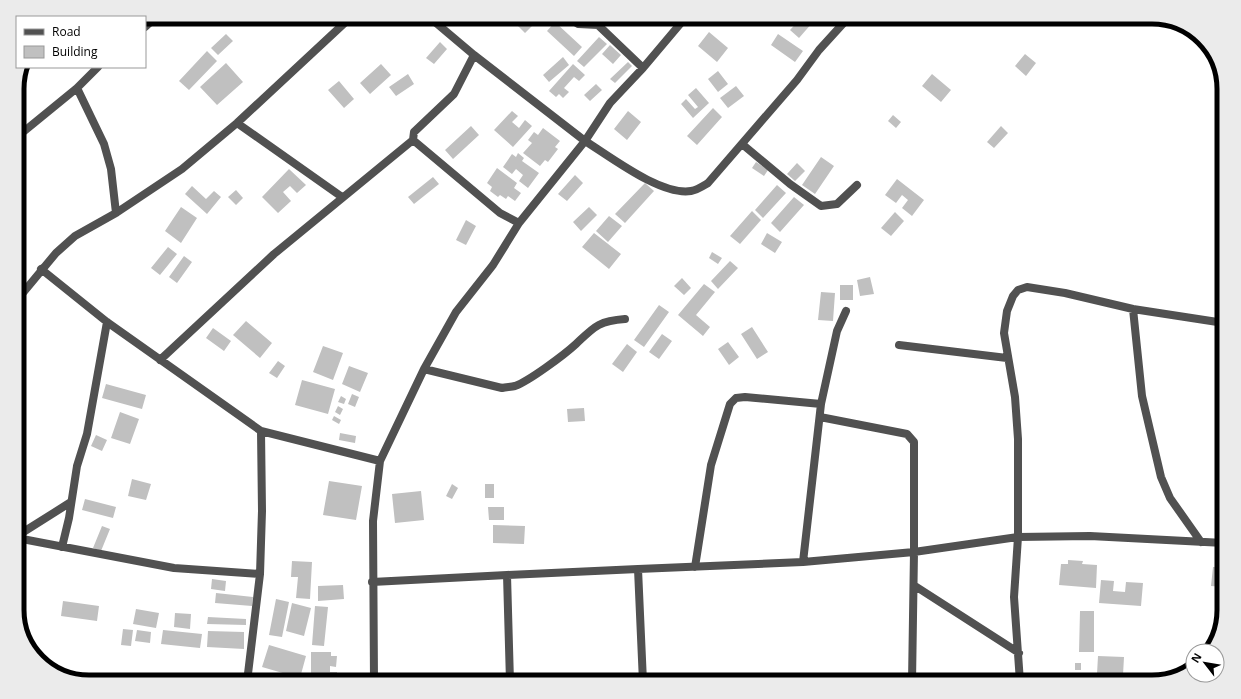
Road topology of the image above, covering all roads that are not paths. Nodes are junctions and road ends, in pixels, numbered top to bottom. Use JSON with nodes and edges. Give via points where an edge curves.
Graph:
{"nodes":[{"id":1,"x":343,"y":24,"type":"edge"},
{"id":2,"x":578,"y":24,"type":"edge"},
{"id":3,"x":680,"y":24,"type":"edge"},
{"id":4,"x":843,"y":24,"type":"edge"},
{"id":5,"x":439,"y":25,"type":"edge"},
{"id":6,"x":474,"y":55,"type":"junction"},
{"id":7,"x":94,"y":68,"type":"edge"},
{"id":8,"x":643,"y":68,"type":"junction"},
{"id":9,"x":76,"y":88,"type":"junction"},
{"id":10,"x":237,"y":123,"type":"junction"},
{"id":11,"x":24,"y":131,"type":"edge"},
{"id":12,"x":413,"y":140,"type":"junction"},
{"id":13,"x":585,"y":141,"type":"junction"},
{"id":14,"x":742,"y":144,"type":"junction"},
{"id":15,"x":857,"y":185,"type":"dead end"},
{"id":16,"x":342,"y":197,"type":"junction"},
{"id":17,"x":116,"y":213,"type":"junction"},
{"id":18,"x":519,"y":223,"type":"junction"},
{"id":19,"x":41,"y":269,"type":"junction"},
{"id":20,"x":24,"y":291,"type":"edge"},
{"id":21,"x":1133,"y":309,"type":"junction"},
{"id":22,"x":846,"y":311,"type":"dead end"},
{"id":23,"x":625,"y":319,"type":"dead end"},
{"id":24,"x":107,"y":322,"type":"junction"},
{"id":25,"x":1217,"y":322,"type":"edge"},
{"id":26,"x":899,"y":345,"type":"dead end"},
{"id":27,"x":1007,"y":358,"type":"junction"},
{"id":28,"x":160,"y":360,"type":"junction"},
{"id":29,"x":424,"y":368,"type":"junction"},
{"id":30,"x":821,"y":404,"type":"junction"},
{"id":31,"x":820,"y":417,"type":"junction"},
{"id":32,"x":261,"y":431,"type":"junction"},
{"id":33,"x":380,"y":461,"type":"junction"},
{"id":34,"x":71,"y":502,"type":"junction"},
{"id":35,"x":24,"y":532,"type":"edge"},
{"id":36,"x":1018,"y":537,"type":"junction"},
{"id":37,"x":24,"y":539,"type":"edge"},
{"id":38,"x":1201,"y":542,"type":"junction"},
{"id":39,"x":1217,"y":543,"type":"edge"},
{"id":40,"x":62,"y":547,"type":"junction"},
{"id":41,"x":914,"y":552,"type":"junction"},
{"id":42,"x":803,"y":562,"type":"junction"},
{"id":43,"x":696,"y":567,"type":"junction"},
{"id":44,"x":638,"y":569,"type":"junction"},
{"id":45,"x":260,"y":574,"type":"junction"},
{"id":46,"x":506,"y":575,"type":"junction"},
{"id":47,"x":372,"y":582,"type":"junction"},
{"id":48,"x":915,"y":586,"type":"junction"},
{"id":49,"x":1019,"y":653,"type":"junction"},
{"id":50,"x":249,"y":675,"type":"edge"},
{"id":51,"x":374,"y":675,"type":"edge"},
{"id":52,"x":510,"y":675,"type":"edge"},
{"id":53,"x":643,"y":675,"type":"edge"},
{"id":54,"x":912,"y":675,"type":"edge"},
{"id":55,"x":1020,"y":675,"type":"edge"}],
"edges":[{"from":1,"to":10,"type":"street"},
{"from":2,"to":8,"type":"street","via":[[598,25]]},
{"from":3,"to":8,"type":"street"},
{"from":4,"to":14,"type":"street"},
{"from":5,"to":6,"type":"street"},
{"from":6,"to":12,"type":"street","via":[[454,94],[414,132]]},
{"from":6,"to":13,"type":"street"},
{"from":7,"to":9,"type":"street"},
{"from":8,"to":13,"type":"street","via":[[610,103]]},
{"from":9,"to":11,"type":"street"},
{"from":9,"to":17,"type":"street","via":[[104,144],[111,170]]},
{"from":10,"to":16,"type":"street"},
{"from":10,"to":17,"type":"street","via":[[182,169]]},
{"from":12,"to":16,"type":"street"},
{"from":12,"to":18,"type":"street","via":[[500,213]]},
{"from":13,"to":14,"type":"street","via":[[650,181],[669,189],[691,191],[708,183]]},
{"from":13,"to":18,"type":"street"},
{"from":14,"to":15,"type":"street","via":[[821,206],[837,204]]},
{"from":16,"to":28,"type":"street","via":[[274,254]]},
{"from":17,"to":19,"type":"street","via":[[75,236]]},
{"from":18,"to":29,"type":"street","via":[[493,265],[456,312]]},
{"from":19,"to":20,"type":"street"},
{"from":19,"to":24,"type":"street"},
{"from":21,"to":25,"type":"street"},
{"from":21,"to":27,"type":"street","via":[[1065,293],[1027,287],[1018,290],[1007,311],[1004,333]]},
{"from":21,"to":38,"type":"street","via":[[1142,396],[1161,477],[1170,498]]},
{"from":22,"to":30,"type":"street","via":[[836,331]]},
{"from":23,"to":29,"type":"street","via":[[611,320],[596,326],[575,345],[515,386],[502,388]]},
{"from":24,"to":28,"type":"street"},
{"from":24,"to":34,"type":"street","via":[[88,434],[77,466]]},
{"from":26,"to":27,"type":"street"},
{"from":27,"to":36,"type":"street","via":[[1015,397],[1018,439]]},
{"from":28,"to":32,"type":"street"},
{"from":29,"to":33,"type":"street"},
{"from":30,"to":31,"type":"street"},
{"from":30,"to":43,"type":"street","via":[[745,397],[736,398],[730,404],[711,465]]},
{"from":31,"to":41,"type":"street","via":[[911,436],[914,442]]},
{"from":31,"to":42,"type":"street"},
{"from":32,"to":33,"type":"street"},
{"from":32,"to":45,"type":"street"},
{"from":33,"to":47,"type":"street","via":[[373,521]]},
{"from":34,"to":35,"type":"street"},
{"from":34,"to":40,"type":"street"},
{"from":36,"to":38,"type":"street","via":[[1090,536]]},
{"from":36,"to":41,"type":"street"},
{"from":36,"to":49,"type":"street","via":[[1014,597]]},
{"from":37,"to":40,"type":"street"},
{"from":38,"to":39,"type":"street"},
{"from":40,"to":45,"type":"street","via":[[174,568]]},
{"from":41,"to":42,"type":"street"},
{"from":41,"to":48,"type":"street"},
{"from":42,"to":43,"type":"street"},
{"from":43,"to":44,"type":"street"},
{"from":44,"to":46,"type":"street"},
{"from":44,"to":53,"type":"street"},
{"from":45,"to":50,"type":"street"},
{"from":46,"to":47,"type":"street"},
{"from":46,"to":52,"type":"street"},
{"from":47,"to":51,"type":"street"},
{"from":48,"to":49,"type":"street"},
{"from":48,"to":54,"type":"street"},
{"from":49,"to":55,"type":"street"}]}
